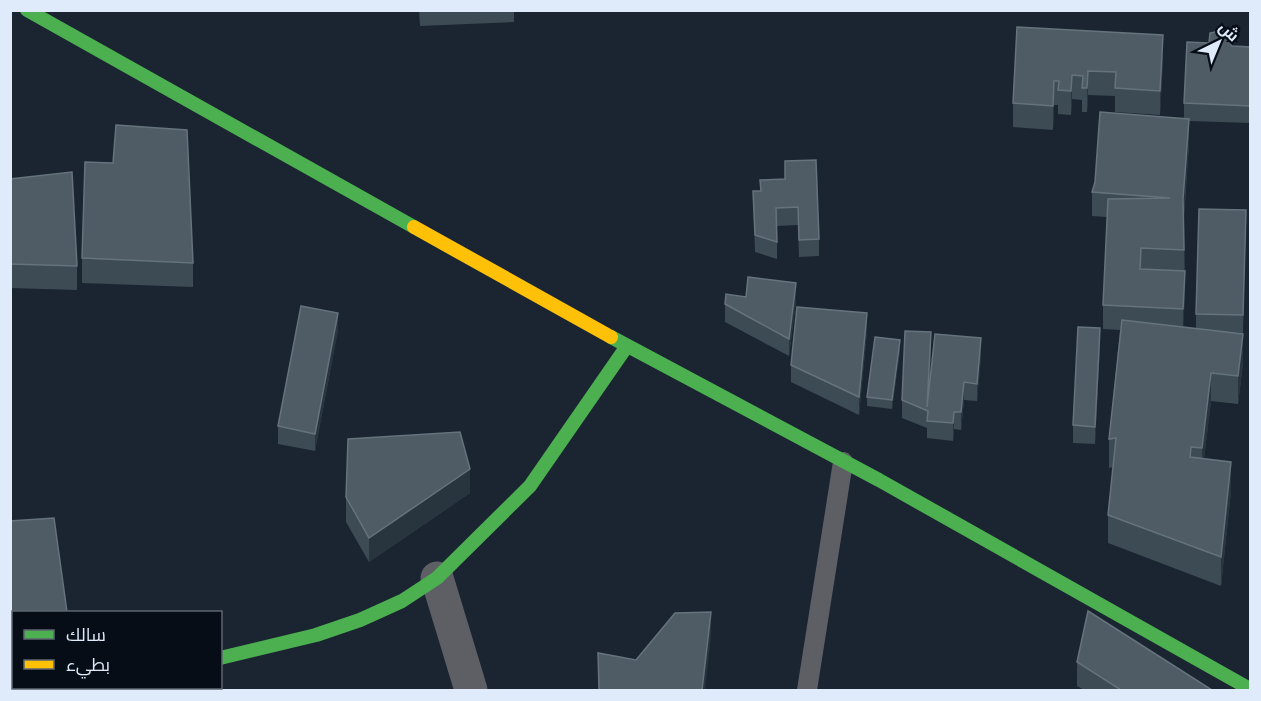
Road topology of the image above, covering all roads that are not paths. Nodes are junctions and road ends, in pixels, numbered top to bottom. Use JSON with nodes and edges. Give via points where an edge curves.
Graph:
{"nodes":[{"id":1,"x":27,"y":10,"type":"edge"},
{"id":2,"x":627,"y":346,"type":"junction"},
{"id":3,"x":843,"y":462,"type":"junction"},
{"id":4,"x":437,"y":578,"type":"junction"},
{"id":5,"x":222,"y":658,"type":"edge"},
{"id":6,"x":1251,"y":689,"type":"edge"},
{"id":7,"x":471,"y":690,"type":"edge"},
{"id":8,"x":807,"y":690,"type":"edge"}],
"edges":[{"from":1,"to":2,"type":"main road"},
{"from":2,"to":3,"type":"main road"},
{"from":2,"to":4,"type":"main road","via":[[530,486]]},
{"from":3,"to":6,"type":"main road"},
{"from":3,"to":8,"type":"lane"},
{"from":4,"to":5,"type":"main road","via":[[402,601],[360,620]]},
{"from":4,"to":7,"type":"street"}]}
